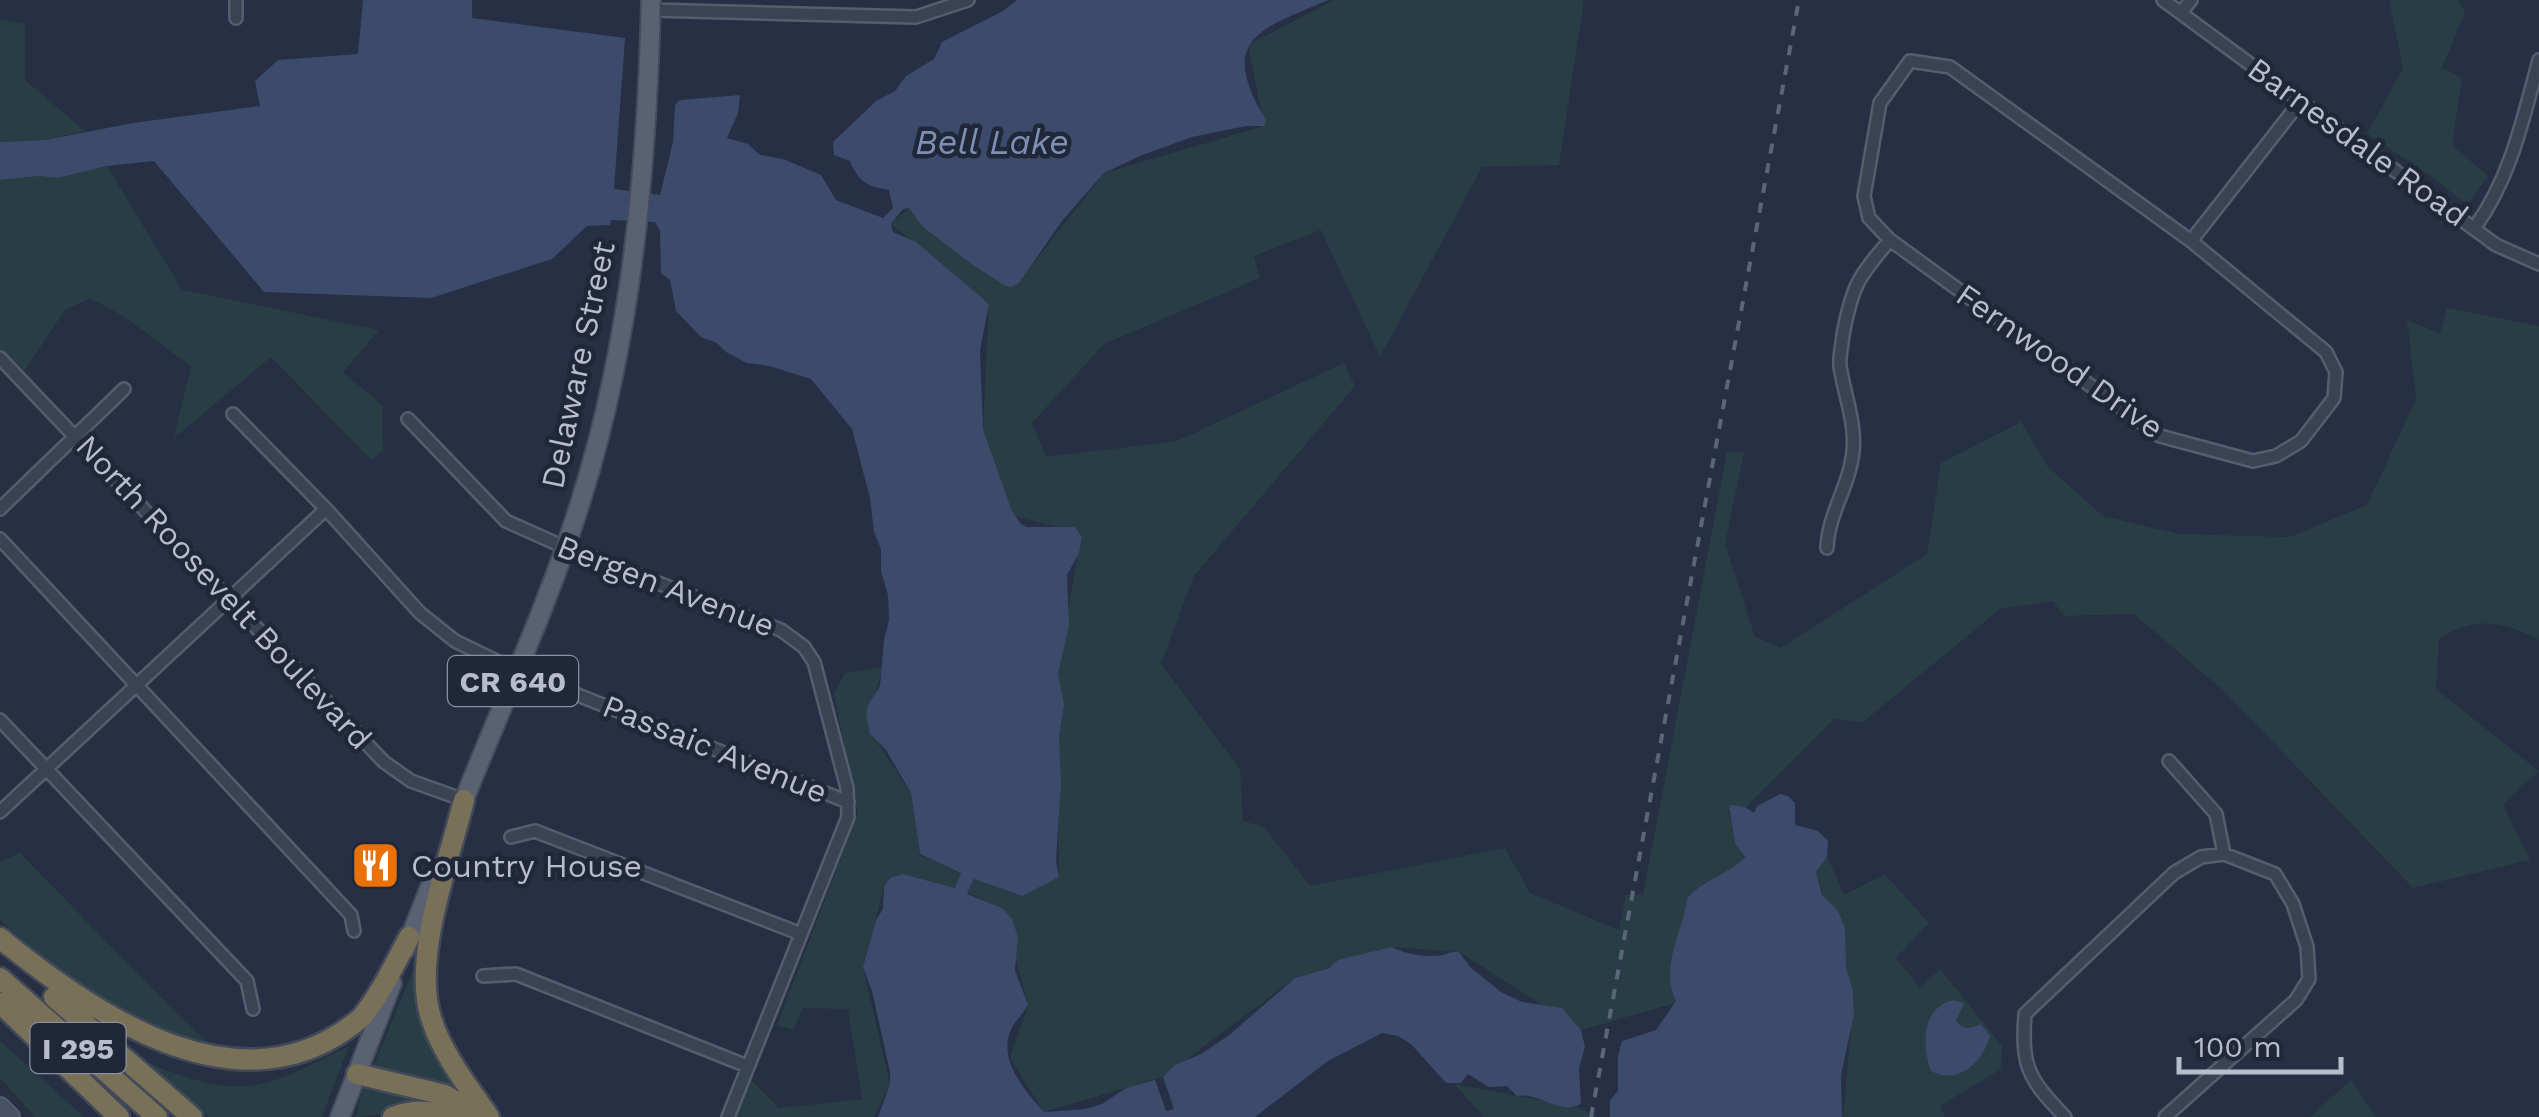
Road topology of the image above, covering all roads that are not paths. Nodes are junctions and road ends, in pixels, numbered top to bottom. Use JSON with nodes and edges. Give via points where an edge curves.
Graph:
{"nodes":[{"id":1,"x":236,"y":0,"type":"edge"},
{"id":2,"x":968,"y":0,"type":"edge"},
{"id":3,"x":2163,"y":0,"type":"edge"},
{"id":4,"x":2191,"y":0,"type":"edge"},
{"id":5,"x":651,"y":5,"type":"edge"},
{"id":6,"x":2181,"y":13,"type":"junction"},
{"id":7,"x":236,"y":18,"type":"dead end"},
{"id":8,"x":2539,"y":60,"type":"edge"},
{"id":9,"x":2300,"y":102,"type":"junction"},
{"id":10,"x":2475,"y":227,"type":"junction"},
{"id":11,"x":1890,"y":240,"type":"junction"},
{"id":12,"x":2191,"y":241,"type":"junction"},
{"id":13,"x":2539,"y":264,"type":"edge"},
{"id":14,"x":0,"y":358,"type":"edge"},
{"id":15,"x":124,"y":389,"type":"dead end"},
{"id":16,"x":232,"y":414,"type":"dead end"},
{"id":17,"x":408,"y":418,"type":"dead end"},
{"id":18,"x":76,"y":436,"type":"junction"},
{"id":19,"x":0,"y":509,"type":"edge"},
{"id":20,"x":326,"y":509,"type":"junction"},
{"id":21,"x":0,"y":539,"type":"edge"},
{"id":22,"x":564,"y":547,"type":"junction"},
{"id":23,"x":1828,"y":548,"type":"dead end"},
{"id":24,"x":230,"y":598,"type":"junction"},
{"id":25,"x":517,"y":670,"type":"junction"},
{"id":26,"x":138,"y":685,"type":"junction"},
{"id":27,"x":0,"y":720,"type":"edge"},
{"id":28,"x":2169,"y":760,"type":"dead end"},
{"id":29,"x":44,"y":767,"type":"junction"},
{"id":30,"x":464,"y":800,"type":"junction"},
{"id":31,"x":848,"y":802,"type":"junction"},
{"id":32,"x":0,"y":812,"type":"edge"},
{"id":33,"x":512,"y":837,"type":"dead end"},
{"id":34,"x":2224,"y":854,"type":"junction"},
{"id":35,"x":354,"y":930,"type":"dead end"},
{"id":36,"x":800,"y":934,"type":"junction"},
{"id":37,"x":410,"y":937,"type":"junction"},
{"id":38,"x":0,"y":938,"type":"edge"},
{"id":39,"x":0,"y":950,"type":"edge"},
{"id":40,"x":483,"y":976,"type":"dead end"},
{"id":41,"x":0,"y":978,"type":"edge"},
{"id":42,"x":0,"y":1003,"type":"edge"},
{"id":43,"x":253,"y":1009,"type":"dead end"},
{"id":44,"x":747,"y":1066,"type":"junction"},
{"id":45,"x":357,"y":1074,"type":"junction"},
{"id":46,"x":0,"y":1107,"type":"edge"},
{"id":47,"x":10,"y":1117,"type":"edge"},
{"id":48,"x":120,"y":1117,"type":"edge"},
{"id":49,"x":156,"y":1117,"type":"edge"},
{"id":50,"x":192,"y":1117,"type":"edge"},
{"id":51,"x":340,"y":1117,"type":"edge"},
{"id":52,"x":393,"y":1117,"type":"edge"},
{"id":53,"x":453,"y":1117,"type":"edge"},
{"id":54,"x":486,"y":1117,"type":"edge"},
{"id":55,"x":728,"y":1117,"type":"edge"},
{"id":56,"x":2065,"y":1117,"type":"edge"},
{"id":57,"x":2165,"y":1117,"type":"edge"}],
"edges":[{"from":1,"to":7,"type":"street"},
{"from":2,"to":5,"type":"street","via":[[916,17]]},
{"from":3,"to":6,"type":"street","name":"Barnesdale Road"},
{"from":4,"to":6,"type":"street"},
{"from":5,"to":22,"type":"main road","name":"Delaware Street","number":"CR 640","via":[[636,231],[597,443]]},
{"from":6,"to":9,"type":"street","name":"Barnesdale Road"},
{"from":8,"to":10,"type":"street","via":[[2505,178]]},
{"from":9,"to":10,"type":"street","name":"Barnesdale Road"},
{"from":9,"to":12,"type":"street"},
{"from":10,"to":13,"type":"street","name":"Barnesdale Road"},
{"from":11,"to":12,"type":"street","name":"Fernwood Drive","via":[[1868,218],[1864,196],[1880,103],[1910,61],[1950,67]]},
{"from":11,"to":12,"type":"street","name":"Fernwood Drive","via":[[2160,436],[2252,461],[2276,456],[2301,441],[2334,398],[2336,372],[2326,352]]},
{"from":11,"to":23,"type":"street","via":[[1851,294],[1839,360],[1853,449]]},
{"from":14,"to":18,"type":"street","name":"North Roosevelt Boulevard"},
{"from":15,"to":18,"type":"street"},
{"from":16,"to":20,"type":"street","name":"Passaic Avenue"},
{"from":17,"to":22,"type":"street","name":"Bergen Avenue","via":[[495,514]]},
{"from":18,"to":19,"type":"street"},
{"from":18,"to":24,"type":"street","name":"North Roosevelt Boulevard"},
{"from":20,"to":24,"type":"street"},
{"from":20,"to":25,"type":"street","name":"Passaic Avenue","via":[[442,632]]},
{"from":21,"to":26,"type":"street"},
{"from":22,"to":25,"type":"main road","name":"Delaware Street","number":"CR 640"},
{"from":22,"to":31,"type":"street","name":"Bergen Avenue","via":[[794,636],[814,662]]},
{"from":24,"to":26,"type":"street"},
{"from":24,"to":30,"type":"street","name":"North Roosevelt Boulevard","via":[[384,762],[411,782]]},
{"from":25,"to":30,"type":"main road","name":"Delaware Street","number":"CR 640"},
{"from":25,"to":31,"type":"street","name":"Passaic Avenue"},
{"from":26,"to":29,"type":"street"},
{"from":26,"to":35,"type":"street","via":[[352,915]]},
{"from":27,"to":29,"type":"street"},
{"from":28,"to":34,"type":"street","via":[[2216,814]]},
{"from":29,"to":32,"type":"street"},
{"from":29,"to":43,"type":"street","via":[[247,980]]},
{"from":30,"to":37,"type":"main road","name":"Delaware Street","number":"CR 640"},
{"from":30,"to":54,"type":"highway","via":[[424,980],[439,1039]]},
{"from":31,"to":36,"type":"street","name":"Passaic Avenue","via":[[848,817]]},
{"from":33,"to":36,"type":"street","via":[[536,831]]},
{"from":34,"to":56,"type":"street","via":[[2202,857],[2174,873],[2025,1014],[2032,1082]]},
{"from":34,"to":57,"type":"street","via":[[2275,874],[2294,904],[2309,978],[2296,1000]]},
{"from":36,"to":44,"type":"street","name":"Passaic Avenue"},
{"from":37,"to":38,"type":"highway","via":[[363,1016],[319,1056],[282,1072],[232,1078],[165,1059]]},
{"from":37,"to":45,"type":"main road","name":"Delaware Street","number":"CR 640"},
{"from":39,"to":50,"type":"highway"},
{"from":40,"to":44,"type":"street","via":[[516,974]]},
{"from":41,"to":49,"type":"highway","number":"I 295"},
{"from":42,"to":48,"type":"highway","number":"I 295"},
{"from":44,"to":55,"type":"street","name":"Passaic Avenue"},
{"from":45,"to":51,"type":"main road","name":"Delaware Street","number":"CR 640"},
{"from":45,"to":54,"type":"highway","via":[[445,1095]]},
{"from":46,"to":47,"type":"main road"},
{"from":52,"to":53,"type":"highway","via":[[428,1111]]}]}
